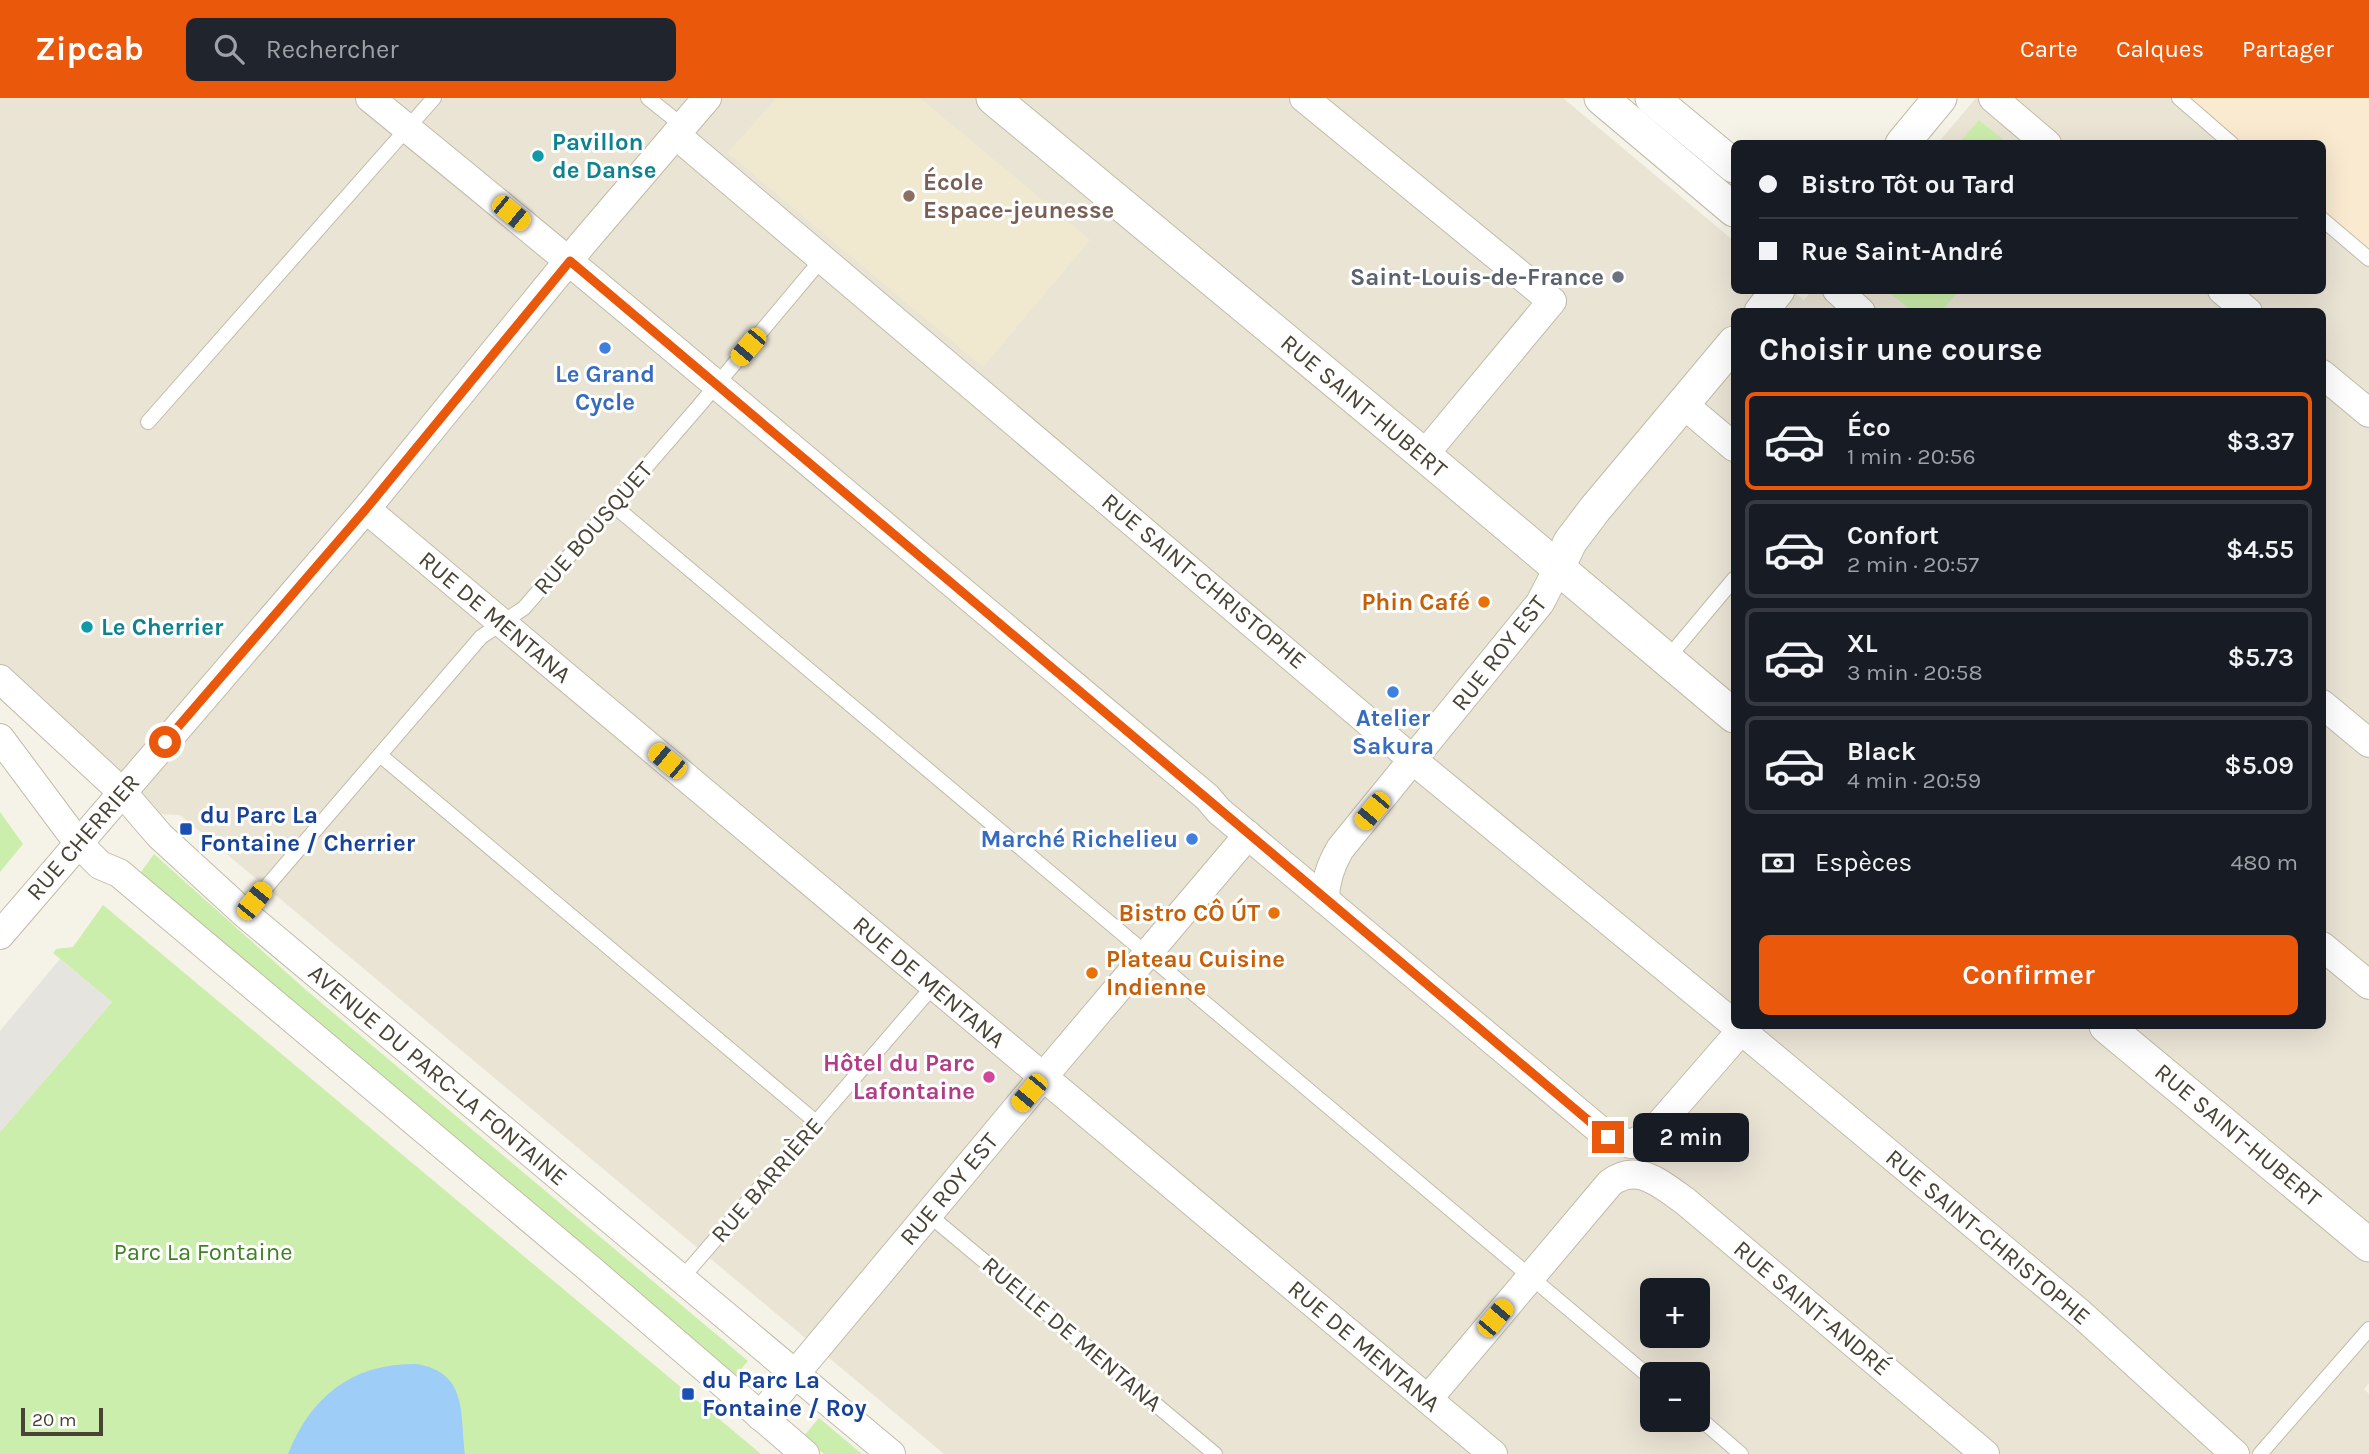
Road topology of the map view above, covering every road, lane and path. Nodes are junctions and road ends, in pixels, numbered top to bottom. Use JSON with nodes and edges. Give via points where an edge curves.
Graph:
{"nodes":[{"id":1,"x":370,"y":98,"type":"edge"},
{"id":2,"x":434,"y":98,"type":"edge"},
{"id":3,"x":648,"y":98,"type":"edge"},
{"id":4,"x":708,"y":98,"type":"edge"},
{"id":5,"x":993,"y":98,"type":"edge"},
{"id":6,"x":1304,"y":98,"type":"edge"},
{"id":7,"x":1601,"y":98,"type":"edge"},
{"id":8,"x":1652,"y":98,"type":"edge"},
{"id":9,"x":1940,"y":98,"type":"edge"},
{"id":10,"x":1993,"y":98,"type":"edge"},
{"id":11,"x":2179,"y":98,"type":"edge"},
{"id":12,"x":407,"y":128,"type":"junction"},
{"id":13,"x":680,"y":131,"type":"junction"},
{"id":14,"x":1905,"y":140,"type":"edge"},
{"id":15,"x":2042,"y":140,"type":"edge"},
{"id":16,"x":2227,"y":140,"type":"edge"},
{"id":17,"x":1731,"y":164,"type":"edge"},
{"id":18,"x":1731,"y":207,"type":"edge"},
{"id":19,"x":2326,"y":222,"type":"edge"},
{"id":20,"x":822,"y":259,"type":"junction"},
{"id":21,"x":2369,"y":259,"type":"edge"},
{"id":22,"x":570,"y":261,"type":"junction"},
{"id":23,"x":1775,"y":294,"type":"edge"},
{"id":24,"x":1841,"y":294,"type":"edge"},
{"id":25,"x":2227,"y":294,"type":"edge"},
{"id":26,"x":1764,"y":308,"type":"edge"},
{"id":27,"x":1857,"y":308,"type":"edge"},
{"id":28,"x":2243,"y":308,"type":"edge"},
{"id":29,"x":1731,"y":347,"type":"edge"},
{"id":30,"x":2326,"y":377,"type":"edge"},
{"id":31,"x":716,"y":386,"type":"junction"},
{"id":32,"x":1683,"y":404,"type":"junction"},
{"id":33,"x":2369,"y":413,"type":"edge"},
{"id":34,"x":148,"y":422,"type":"dead end"},
{"id":35,"x":1731,"y":444,"type":"edge"},
{"id":36,"x":1424,"y":455,"type":"junction"},
{"id":37,"x":612,"y":505,"type":"junction"},
{"id":38,"x":366,"y":509,"type":"junction"},
{"id":39,"x":1558,"y":568,"type":"junction"},
{"id":40,"x":1731,"y":583,"type":"edge"},
{"id":41,"x":502,"y":623,"type":"junction"},
{"id":42,"x":1667,"y":659,"type":"junction"},
{"id":43,"x":0,"y":679,"type":"edge"},
{"id":44,"x":2326,"y":707,"type":"edge"},
{"id":45,"x":1731,"y":713,"type":"edge"},
{"id":46,"x":0,"y":738,"type":"edge"},
{"id":47,"x":2369,"y":743,"type":"edge"},
{"id":48,"x":380,"y":755,"type":"junction"},
{"id":49,"x":1415,"y":760,"type":"junction"},
{"id":50,"x":122,"y":792,"type":"junction"},
{"id":51,"x":1248,"y":835,"type":"junction"},
{"id":52,"x":79,"y":844,"type":"junction"},
{"id":53,"x":1325,"y":900,"type":"junction"},
{"id":54,"x":244,"y":913,"type":"junction"},
{"id":55,"x":0,"y":934,"type":"edge"},
{"id":56,"x":2326,"y":949,"type":"edge"},
{"id":57,"x":1146,"y":955,"type":"junction"},
{"id":58,"x":934,"y":985,"type":"junction"},
{"id":59,"x":2369,"y":985,"type":"edge"},
{"id":60,"x":1731,"y":1019,"type":"edge"},
{"id":61,"x":1737,"y":1029,"type":"edge"},
{"id":62,"x":1743,"y":1029,"type":"edge"},
{"id":63,"x":2110,"y":1029,"type":"edge"},
{"id":64,"x":1042,"y":1077,"type":"junction"},
{"id":65,"x":816,"y":1122,"type":"junction"},
{"id":66,"x":929,"y":1215,"type":"junction"},
{"id":67,"x":2369,"y":1245,"type":"edge"},
{"id":68,"x":1531,"y":1276,"type":"junction"},
{"id":69,"x":682,"y":1278,"type":"junction"},
{"id":70,"x":2369,"y":1329,"type":"edge"},
{"id":71,"x":1640,"y":1369,"type":"edge"},
{"id":72,"x":795,"y":1373,"type":"junction"},
{"id":73,"x":1428,"y":1399,"type":"junction"},
{"id":74,"x":760,"y":1416,"type":"junction"},
{"id":75,"x":1710,"y":1427,"type":"edge"},
{"id":76,"x":805,"y":1454,"type":"edge"},
{"id":77,"x":891,"y":1454,"type":"edge"},
{"id":78,"x":1215,"y":1454,"type":"edge"},
{"id":79,"x":1493,"y":1454,"type":"edge"},
{"id":80,"x":1741,"y":1454,"type":"edge"},
{"id":81,"x":1985,"y":1454,"type":"edge"},
{"id":82,"x":2235,"y":1454,"type":"edge"},
{"id":83,"x":2260,"y":1454,"type":"edge"}],
"edges":[{"from":1,"to":12,"type":"street"},
{"from":2,"to":12,"type":"lane"},
{"from":3,"to":13,"type":"lane"},
{"from":4,"to":13,"type":"street","name":"RUE CHERRIER"},
{"from":5,"to":36,"type":"street","name":"RUE SAINT-HUBERT"},
{"from":6,"to":36,"type":"street","via":[[1552,300]]},
{"from":7,"to":18,"type":"street"},
{"from":8,"to":17,"type":"street"},
{"from":9,"to":14,"type":"street"},
{"from":10,"to":15,"type":"street"},
{"from":11,"to":16,"type":"lane"},
{"from":12,"to":22,"type":"street"},
{"from":12,"to":34,"type":"lane"},
{"from":13,"to":20,"type":"street","name":"RUE SAINT-CHRISTOPHE"},
{"from":13,"to":22,"type":"street","name":"RUE CHERRIER"},
{"from":19,"to":21,"type":"lane"},
{"from":20,"to":31,"type":"lane","name":"RUE BOUSQUET"},
{"from":20,"to":49,"type":"street","name":"RUE SAINT-CHRISTOPHE"},
{"from":22,"to":31,"type":"street"},
{"from":22,"to":38,"type":"street","name":"RUE CHERRIER"},
{"from":23,"to":26,"type":"street"},
{"from":24,"to":27,"type":"street"},
{"from":25,"to":28,"type":"street"},
{"from":29,"to":32,"type":"street","name":"RUE ROY EST"},
{"from":30,"to":33,"type":"street"},
{"from":31,"to":37,"type":"lane","name":"RUE BOUSQUET"},
{"from":31,"to":51,"type":"street"},
{"from":32,"to":35,"type":"street"},
{"from":32,"to":39,"type":"street","name":"RUE ROY EST","via":[[1589,517]]},
{"from":36,"to":39,"type":"street","name":"RUE SAINT-HUBERT"},
{"from":37,"to":41,"type":"lane","name":"RUE BOUSQUET","via":[[524,608]]},
{"from":37,"to":57,"type":"lane"},
{"from":38,"to":41,"type":"street","name":"RUE DE MENTANA"},
{"from":38,"to":50,"type":"street","name":"RUE CHERRIER"},
{"from":39,"to":42,"type":"street","name":"RUE SAINT-HUBERT"},
{"from":39,"to":49,"type":"street","name":"RUE ROY EST","via":[[1540,604]]},
{"from":40,"to":42,"type":"lane"},
{"from":41,"to":48,"type":"lane","name":"RUE BOUSQUET","via":[[481,637]]},
{"from":41,"to":58,"type":"street","name":"RUE DE MENTANA"},
{"from":42,"to":45,"type":"street","name":"RUE SAINT-HUBERT"},
{"from":43,"to":50,"type":"street","name":"AVENUE DU PARC-LA FONTAINE"},
{"from":44,"to":47,"type":"street"},
{"from":46,"to":52,"type":"street","name":"AVENUE DU PARC-LA FONTAINE"},
{"from":48,"to":54,"type":"lane","name":"RUE BOUSQUET"},
{"from":48,"to":65,"type":"lane"},
{"from":49,"to":53,"type":"street","name":"RUE ROY EST","via":[[1340,849],[1329,870]]},
{"from":49,"to":60,"type":"street","name":"RUE SAINT-CHRISTOPHE"},
{"from":50,"to":52,"type":"street","name":"RUE CHERRIER"},
{"from":50,"to":54,"type":"street","name":"AVENUE DU PARC-LA FONTAINE","via":[[160,836]]},
{"from":51,"to":53,"type":"street"},
{"from":51,"to":57,"type":"street","name":"RUE ROY EST"},
{"from":52,"to":55,"type":"street","name":"RUE CHERRIER"},
{"from":52,"to":74,"type":"street","name":"AVENUE DU PARC-LA FONTAINE","via":[[100,865],[120,873],[580,1259]]},
{"from":53,"to":61,"type":"street","via":[[1608,1137],[1631,1144],[1651,1134]]},
{"from":54,"to":69,"type":"street","name":"AVENUE DU PARC-LA FONTAINE"},
{"from":56,"to":59,"type":"street"},
{"from":57,"to":64,"type":"street","name":"RUE ROY EST"},
{"from":57,"to":68,"type":"lane"},
{"from":58,"to":64,"type":"street","name":"RUE DE MENTANA"},
{"from":58,"to":65,"type":"lane","name":"RUE BARRIÈRE"},
{"from":62,"to":82,"type":"street","name":"RUE SAINT-CHRISTOPHE","via":[[2081,1314]]},
{"from":63,"to":67,"type":"street","name":"RUE SAINT-HUBERT"},
{"from":64,"to":66,"type":"street","name":"RUE ROY EST"},
{"from":64,"to":73,"type":"street","name":"RUE DE MENTANA"},
{"from":65,"to":69,"type":"lane","name":"RUE BARRIÈRE"},
{"from":66,"to":72,"type":"street","name":"RUE ROY EST"},
{"from":66,"to":78,"type":"lane","name":"RUELLE DE MENTANA"},
{"from":68,"to":71,"type":"lane"},
{"from":68,"to":73,"type":"street"},
{"from":68,"to":81,"type":"street","name":"RUE SAINT-ANDRÉ","via":[[1610,1183],[1632,1173],[1666,1187],[1685,1201]]},
{"from":69,"to":72,"type":"street","name":"AVENUE DU PARC-LA FONTAINE"},
{"from":70,"to":83,"type":"lane"},
{"from":72,"to":74,"type":"street","name":"RUE ROY EST"},
{"from":72,"to":77,"type":"street","name":"AVENUE DU PARC-LA FONTAINE"},
{"from":73,"to":79,"type":"street","name":"RUE DE MENTANA"},
{"from":74,"to":76,"type":"street","name":"AVENUE DU PARC-LA FONTAINE"},
{"from":75,"to":80,"type":"lane"}]}
